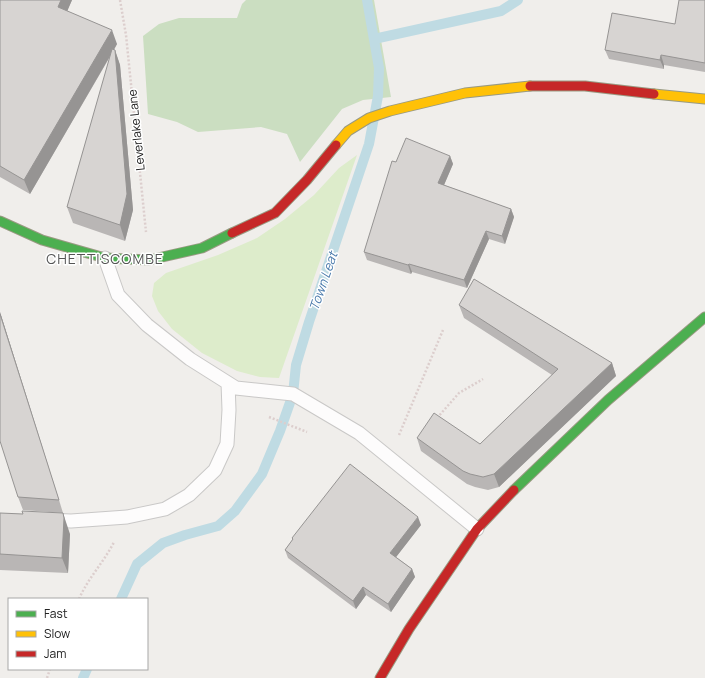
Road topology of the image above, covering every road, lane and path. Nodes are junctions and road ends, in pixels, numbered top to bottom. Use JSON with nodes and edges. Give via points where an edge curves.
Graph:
{"nodes":[{"id":1,"x":120,"y":0,"type":"edge"},
{"id":2,"x":705,"y":99,"type":"edge"},
{"id":3,"x":0,"y":221,"type":"edge"},
{"id":4,"x":105,"y":258,"type":"junction"},
{"id":5,"x":149,"y":260,"type":"junction"},
{"id":6,"x":705,"y":317,"type":"edge"},
{"id":7,"x":443,"y":330,"type":"dead end"},
{"id":8,"x":484,"y":379,"type":"dead end"},
{"id":9,"x":228,"y":383,"type":"junction"},
{"id":10,"x":268,"y":416,"type":"dead end"},
{"id":11,"x":434,"y":421,"type":"edge"},
{"id":12,"x":302,"y":431,"type":"dead end"},
{"id":13,"x":387,"y":456,"type":"junction"},
{"id":14,"x":127,"y":517,"type":"junction"},
{"id":15,"x":32,"y":519,"type":"edge"},
{"id":16,"x":477,"y":529,"type":"junction"},
{"id":17,"x":79,"y":598,"type":"edge"},
{"id":18,"x":380,"y":678,"type":"edge"}],
"edges":[{"from":1,"to":5,"type":"path","name":"Leverlake Lane","via":[[126,35]]},
{"from":2,"to":5,"type":"street","via":[[585,86],[529,86],[465,93],[390,110],[369,118],[348,131],[275,214],[202,248]]},
{"from":3,"to":4,"type":"street","via":[[42,240]]},
{"from":4,"to":5,"type":"street"},
{"from":4,"to":9,"type":"lane","via":[[118,295],[147,325],[190,359]]},
{"from":6,"to":16,"type":"street","via":[[608,400],[531,473]]},
{"from":7,"to":13,"type":"path","via":[[398,439]]},
{"from":8,"to":11,"type":"path","via":[[460,393]]},
{"from":9,"to":13,"type":"lane","via":[[236,388],[293,394],[359,433]]},
{"from":9,"to":14,"type":"lane","via":[[227,444],[215,470],[189,495],[165,509]]},
{"from":10,"to":12,"type":"path"},
{"from":13,"to":16,"type":"lane"},
{"from":14,"to":15,"type":"lane","via":[[71,521]]},
{"from":14,"to":17,"type":"path","via":[[108,554],[85,585]]},
{"from":16,"to":18,"type":"street","via":[[409,629]]}]}
